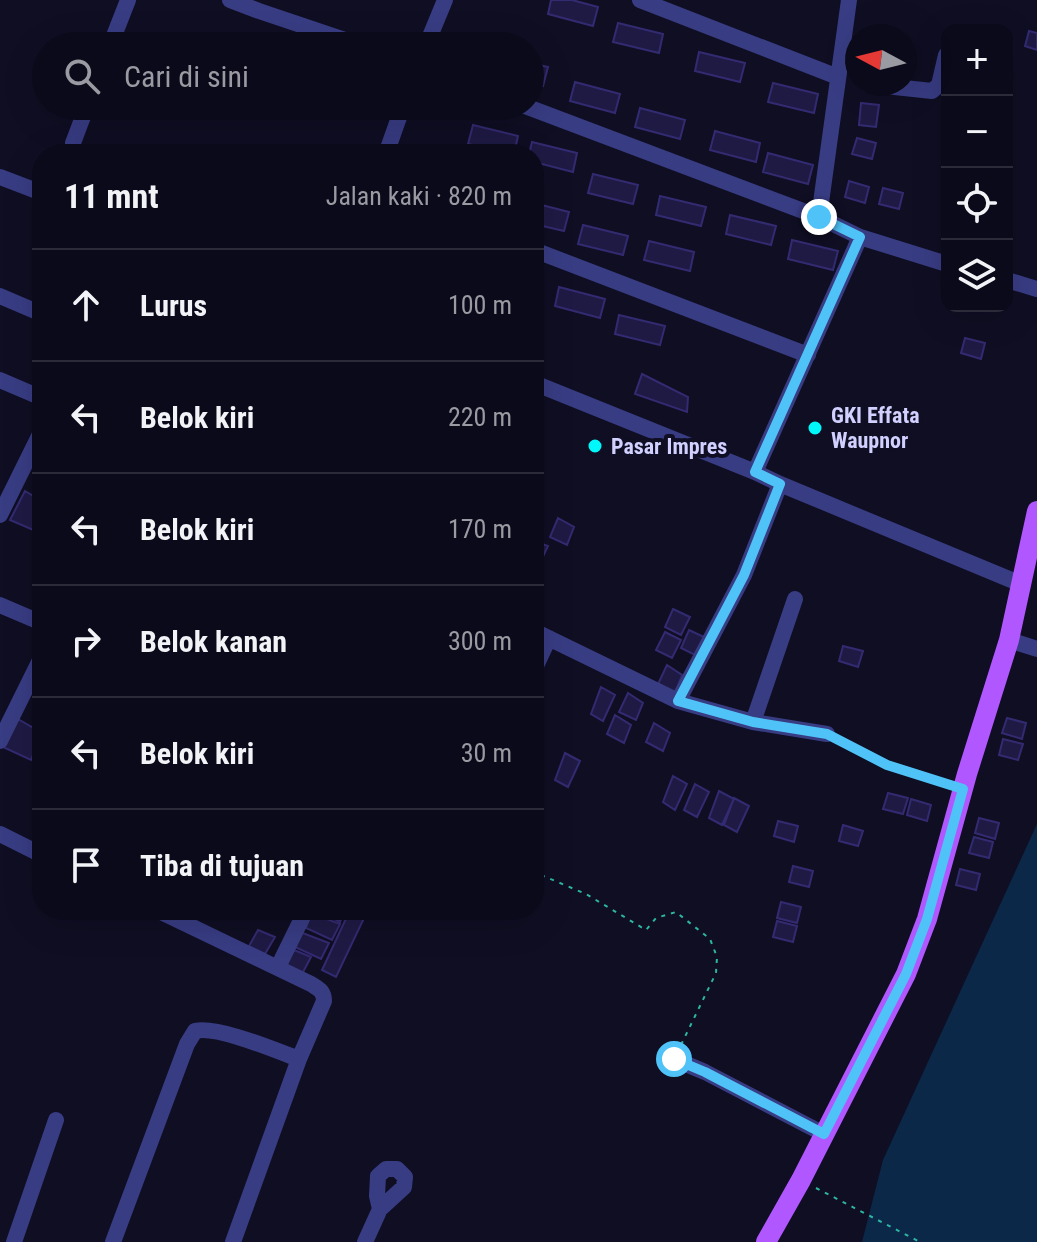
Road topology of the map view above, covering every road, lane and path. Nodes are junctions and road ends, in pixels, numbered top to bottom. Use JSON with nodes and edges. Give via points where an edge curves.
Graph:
{"nodes":[{"id":1,"x":128,"y":0,"type":"edge"},
{"id":2,"x":231,"y":0,"type":"edge"},
{"id":3,"x":445,"y":0,"type":"edge"},
{"id":4,"x":640,"y":0,"type":"edge"},
{"id":5,"x":849,"y":0,"type":"edge"},
{"id":6,"x":115,"y":32,"type":"edge"},
{"id":7,"x":323,"y":32,"type":"edge"},
{"id":8,"x":432,"y":32,"type":"edge"},
{"id":9,"x":941,"y":76,"type":"edge"},
{"id":10,"x":837,"y":79,"type":"junction"},
{"id":11,"x":845,"y":81,"type":"edge"},
{"id":12,"x":917,"y":89,"type":"edge"},
{"id":13,"x":544,"y":113,"type":"edge"},
{"id":14,"x":82,"y":120,"type":"edge"},
{"id":15,"x":398,"y":120,"type":"edge"},
{"id":16,"x":73,"y":143,"type":"dead end"},
{"id":17,"x":390,"y":144,"type":"edge"},
{"id":18,"x":0,"y":177,"type":"edge"},
{"id":19,"x":32,"y":189,"type":"edge"},
{"id":20,"x":819,"y":217,"type":"junction"},
{"id":21,"x":860,"y":237,"type":"junction"},
{"id":22,"x":544,"y":254,"type":"edge"},
{"id":23,"x":941,"y":262,"type":"edge"},
{"id":24,"x":1013,"y":282,"type":"edge"},
{"id":25,"x":1037,"y":289,"type":"edge"},
{"id":26,"x":0,"y":296,"type":"edge"},
{"id":27,"x":32,"y":310,"type":"edge"},
{"id":28,"x":808,"y":355,"type":"junction"},
{"id":29,"x":0,"y":380,"type":"edge"},
{"id":30,"x":544,"y":387,"type":"edge"},
{"id":31,"x":32,"y":394,"type":"edge"},
{"id":32,"x":32,"y":450,"type":"edge"},
{"id":33,"x":755,"y":472,"type":"junction"},
{"id":34,"x":780,"y":484,"type":"junction"},
{"id":35,"x":1037,"y":511,"type":"edge"},
{"id":36,"x":0,"y":515,"type":"edge"},
{"id":37,"x":1021,"y":584,"type":"junction"},
{"id":38,"x":795,"y":599,"type":"dead end"},
{"id":39,"x":0,"y":605,"type":"edge"},
{"id":40,"x":32,"y":619,"type":"edge"},
{"id":41,"x":544,"y":636,"type":"edge"},
{"id":42,"x":1009,"y":640,"type":"junction"},
{"id":43,"x":1037,"y":649,"type":"edge"},
{"id":44,"x":32,"y":676,"type":"edge"},
{"id":45,"x":678,"y":701,"type":"junction"},
{"id":46,"x":753,"y":722,"type":"junction"},
{"id":47,"x":827,"y":734,"type":"joint"},
{"id":48,"x":0,"y":741,"type":"edge"},
{"id":49,"x":963,"y":789,"type":"junction"},
{"id":50,"x":0,"y":834,"type":"edge"},
{"id":51,"x":32,"y":850,"type":"edge"},
{"id":52,"x":544,"y":876,"type":"edge"},
{"id":53,"x":178,"y":920,"type":"edge"},
{"id":54,"x":301,"y":920,"type":"edge"},
{"id":55,"x":278,"y":967,"type":"junction"},
{"id":56,"x":299,"y":1059,"type":"junction"},
{"id":57,"x":674,"y":1059,"type":"joint"},
{"id":58,"x":56,"y":1120,"type":"dead end"},
{"id":59,"x":824,"y":1134,"type":"junction"},
{"id":60,"x":801,"y":1180,"type":"junction"},
{"id":61,"x":380,"y":1209,"type":"dead end"},
{"id":62,"x":14,"y":1242,"type":"edge"},
{"id":63,"x":113,"y":1242,"type":"edge"},
{"id":64,"x":233,"y":1242,"type":"edge"},
{"id":65,"x":365,"y":1242,"type":"edge"},
{"id":66,"x":766,"y":1242,"type":"edge"},
{"id":67,"x":920,"y":1242,"type":"edge"}],
"edges":[{"from":1,"to":6,"type":"street"},
{"from":2,"to":7,"type":"street"},
{"from":3,"to":8,"type":"street"},
{"from":4,"to":10,"type":"street"},
{"from":5,"to":10,"type":"street"},
{"from":9,"to":12,"type":"street","via":[[932,91]]},
{"from":10,"to":11,"type":"street"},
{"from":10,"to":20,"type":"street"},
{"from":13,"to":20,"type":"street"},
{"from":14,"to":16,"type":"street"},
{"from":15,"to":17,"type":"street"},
{"from":18,"to":19,"type":"street"},
{"from":20,"to":21,"type":"street"},
{"from":21,"to":23,"type":"street"},
{"from":21,"to":28,"type":"street"},
{"from":22,"to":28,"type":"street"},
{"from":24,"to":25,"type":"street"},
{"from":26,"to":27,"type":"street"},
{"from":28,"to":33,"type":"street"},
{"from":29,"to":31,"type":"street"},
{"from":30,"to":33,"type":"street"},
{"from":32,"to":36,"type":"street"},
{"from":33,"to":34,"type":"street"},
{"from":34,"to":37,"type":"street"},
{"from":34,"to":45,"type":"street","via":[[744,575]]},
{"from":35,"to":37,"type":"main road"},
{"from":37,"to":42,"type":"main road"},
{"from":38,"to":46,"type":"street"},
{"from":39,"to":40,"type":"street"},
{"from":41,"to":45,"type":"street"},
{"from":42,"to":43,"type":"street"},
{"from":42,"to":49,"type":"main road"},
{"from":44,"to":48,"type":"street"},
{"from":45,"to":46,"type":"street"},
{"from":46,"to":47,"type":"street"},
{"from":47,"to":49,"type":"path","via":[[887,765]]},
{"from":49,"to":59,"type":"main road","via":[[906,974]]},
{"from":50,"to":51,"type":"street"},
{"from":52,"to":57,"type":"path","via":[[646,930],[656,918],[676,912],[710,939],[716,973]]},
{"from":53,"to":55,"type":"street"},
{"from":54,"to":55,"type":"street"},
{"from":55,"to":56,"type":"street","via":[[324,995]]},
{"from":56,"to":63,"type":"street","via":[[208,1030],[195,1031]]},
{"from":56,"to":64,"type":"street"},
{"from":57,"to":59,"type":"street"},
{"from":58,"to":62,"type":"street"},
{"from":59,"to":60,"type":"main road"},
{"from":60,"to":66,"type":"main road"},
{"from":60,"to":67,"type":"path"},
{"from":61,"to":65,"type":"street"}]}
